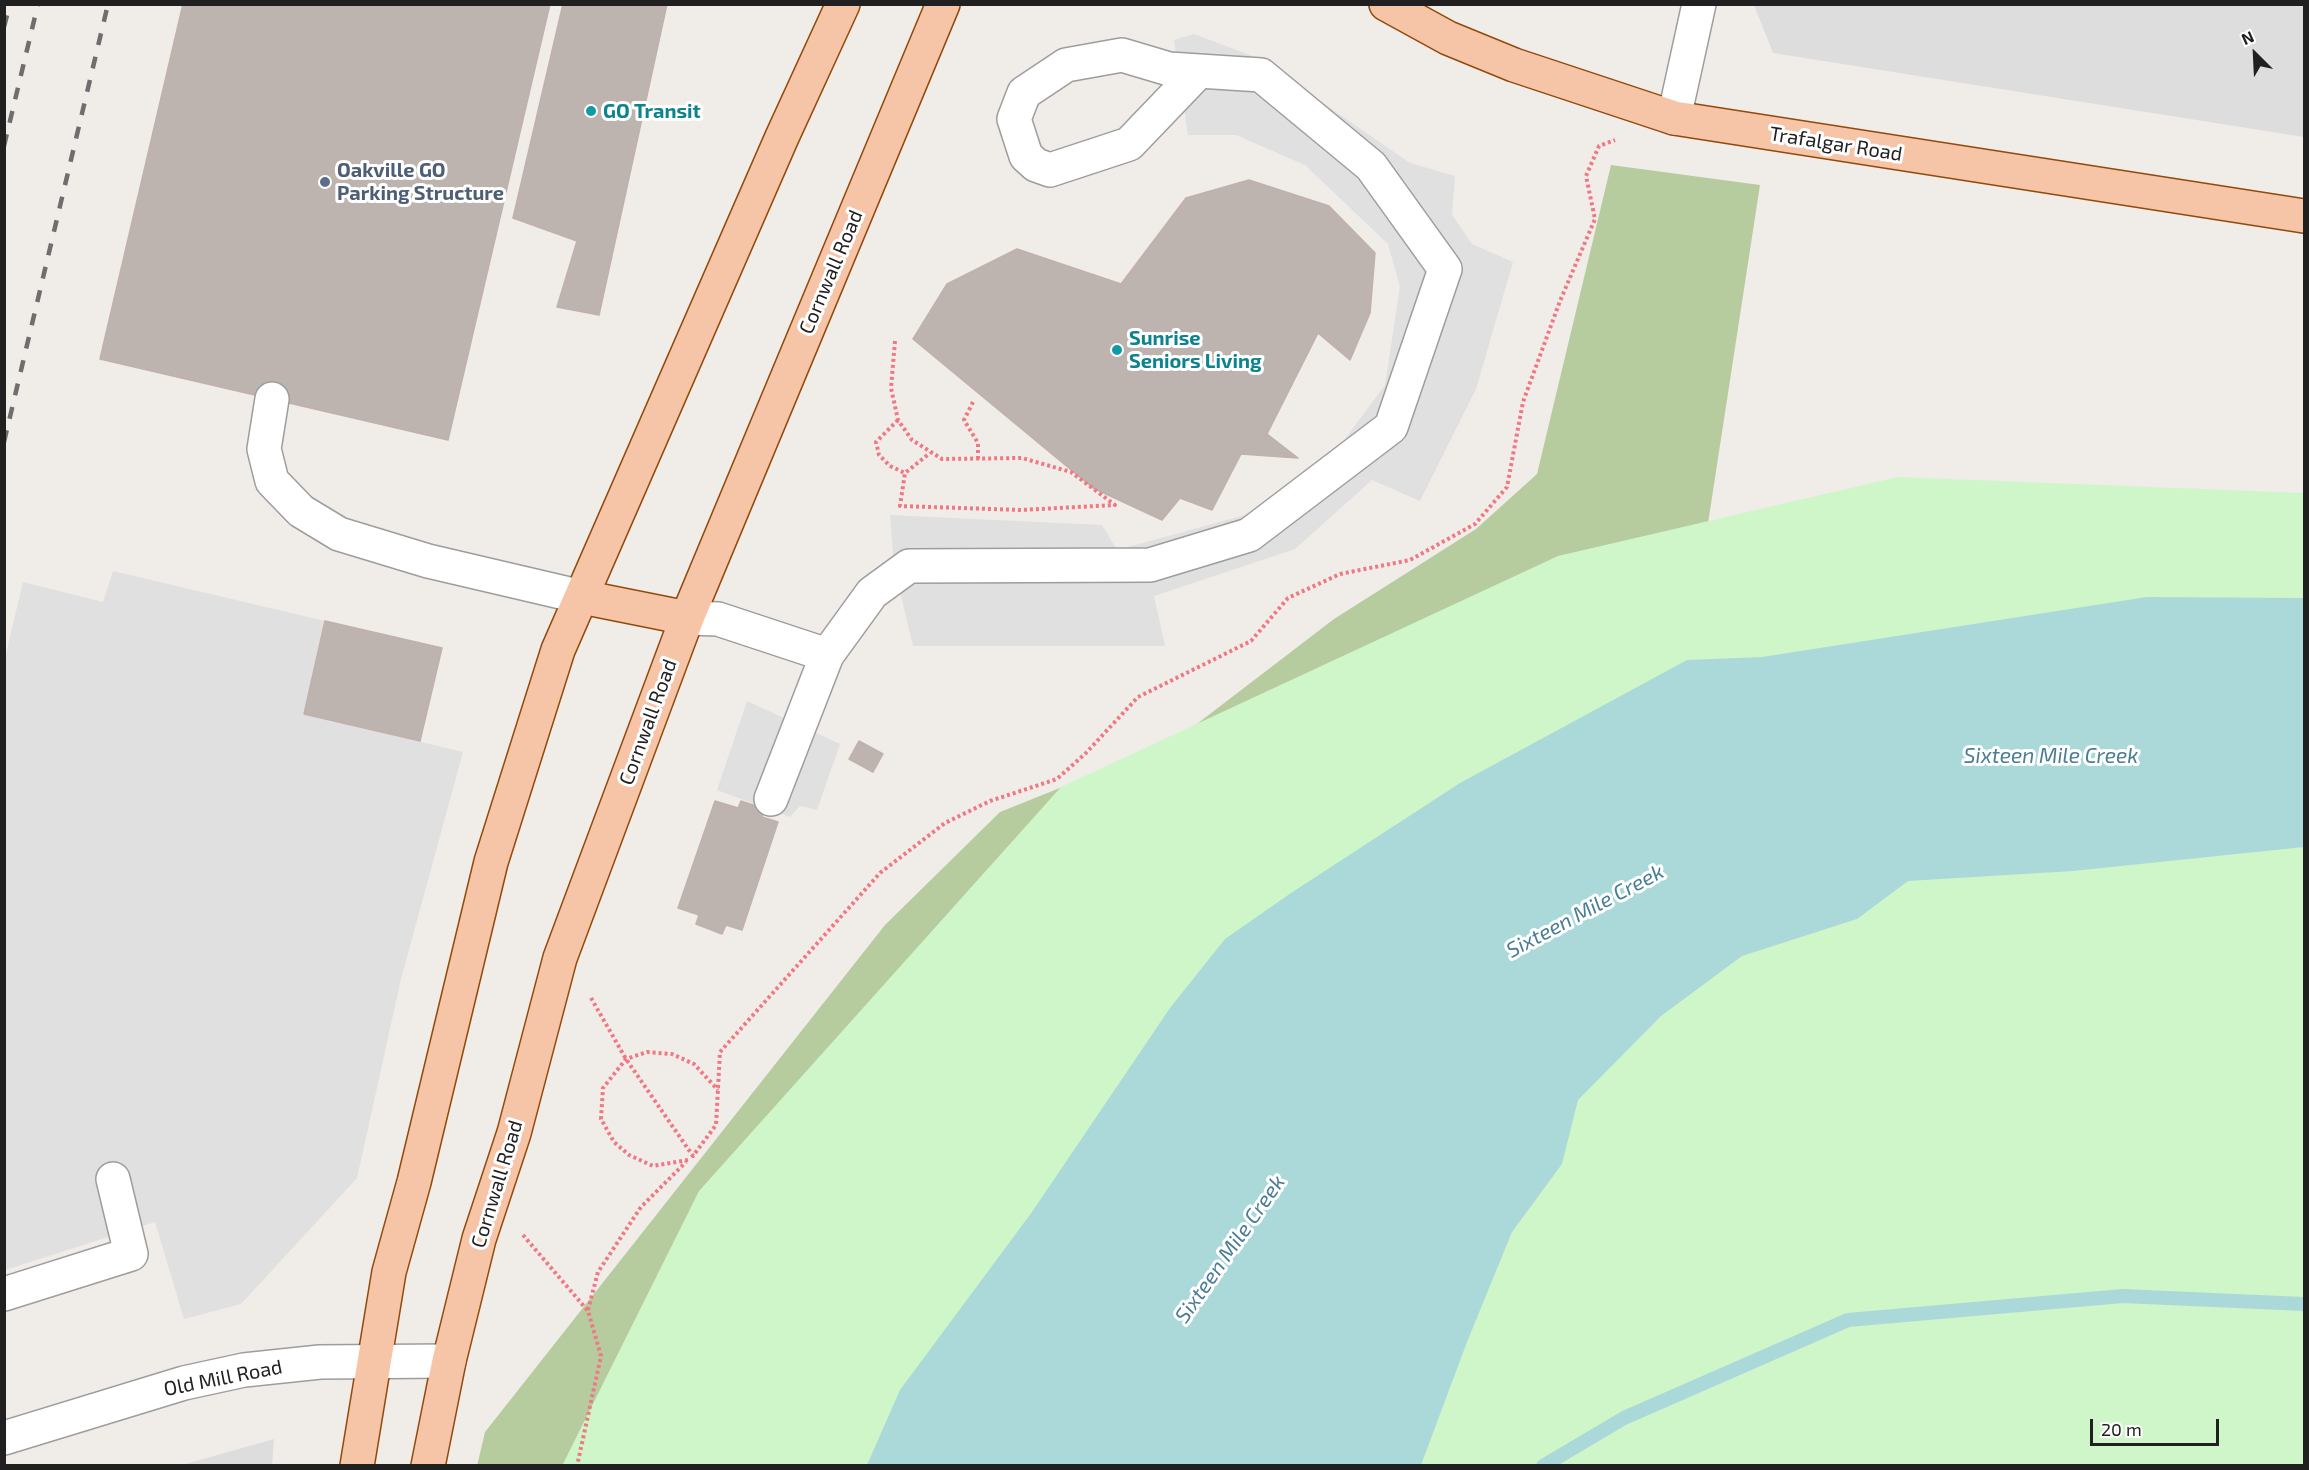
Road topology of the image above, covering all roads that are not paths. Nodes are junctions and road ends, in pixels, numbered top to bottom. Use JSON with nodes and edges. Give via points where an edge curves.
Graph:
{"nodes":[{"id":1,"x":843,"y":4,"type":"edge"},
{"id":2,"x":944,"y":4,"type":"edge"},
{"id":3,"x":1386,"y":4,"type":"edge"},
{"id":4,"x":1699,"y":4,"type":"edge"},
{"id":5,"x":1200,"y":71,"type":"junction"},
{"id":6,"x":1674,"y":118,"type":"junction"},
{"id":7,"x":2304,"y":216,"type":"edge"},
{"id":8,"x":272,"y":399,"type":"dead end"},
{"id":9,"x":582,"y":597,"type":"junction"},
{"id":10,"x":687,"y":618,"type":"junction"},
{"id":11,"x":827,"y":655,"type":"junction"},
{"id":12,"x":771,"y":799,"type":"dead end"},
{"id":13,"x":113,"y":1179,"type":"dead end"},
{"id":14,"x":4,"y":1294,"type":"edge"},
{"id":15,"x":449,"y":1361,"type":"junction"},
{"id":16,"x":373,"y":1362,"type":"junction"},
{"id":17,"x":4,"y":1438,"type":"edge"},
{"id":18,"x":357,"y":1466,"type":"edge"},
{"id":19,"x":428,"y":1466,"type":"edge"}],
"edges":[{"from":1,"to":9,"type":"main road"},
{"from":2,"to":10,"type":"main road","name":"Cornwall Road"},
{"from":3,"to":6,"type":"main road","name":"Trafalgar Road","via":[[1448,38],[1514,65]]},
{"from":4,"to":6,"type":"street"},
{"from":5,"to":5,"type":"street","via":[[1169,69],[1122,55],[1066,65],[1024,93],[1014,119],[1026,156],[1050,170],[1129,144]]},
{"from":5,"to":11,"type":"street","via":[[1261,75],[1371,166],[1445,269],[1390,427],[1249,535],[1150,565],[909,566],[872,593]]},
{"from":6,"to":7,"type":"main road","name":"Trafalgar Road"},
{"from":8,"to":9,"type":"street","via":[[264,449],[272,481],[301,511],[339,534],[428,561]]},
{"from":9,"to":10,"type":"main road"},
{"from":9,"to":16,"type":"main road","via":[[558,651],[491,862],[389,1272]]},
{"from":10,"to":11,"type":"street","via":[[718,619]]},
{"from":10,"to":15,"type":"main road","name":"Cornwall Road","via":[[560,958],[514,1132],[479,1239]]},
{"from":11,"to":12,"type":"street"},
{"from":13,"to":14,"type":"street","via":[[131,1254]]},
{"from":15,"to":16,"type":"street","name":"Old Mill Road"},
{"from":15,"to":19,"type":"main road","name":"Cornwall Road"},
{"from":16,"to":17,"type":"street","name":"Old Mill Road","via":[[320,1362],[244,1370],[184,1383]]},
{"from":16,"to":18,"type":"main road"}]}
